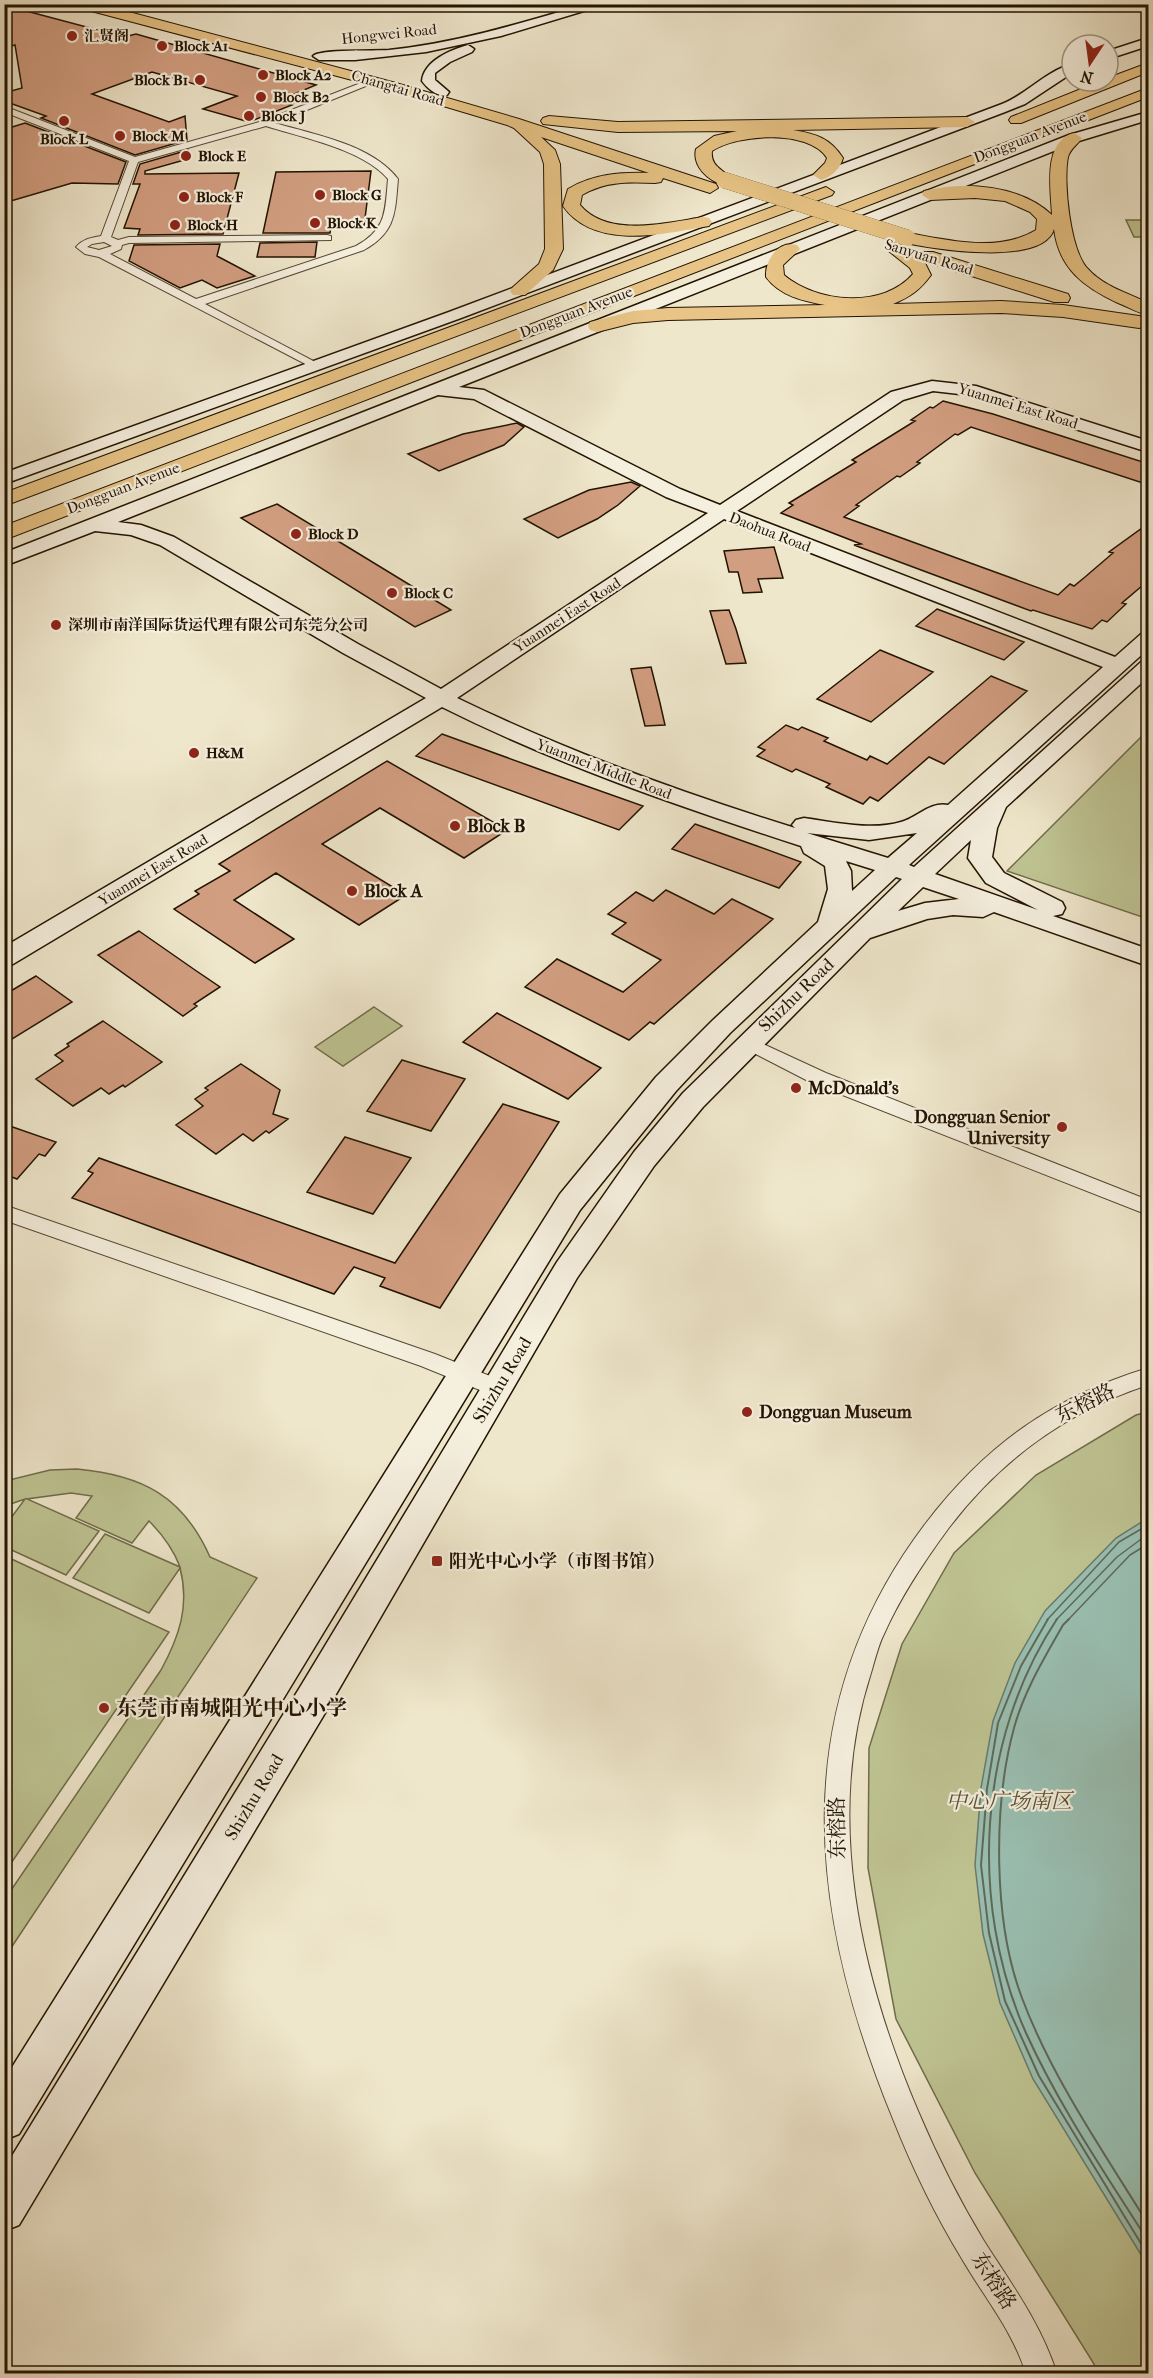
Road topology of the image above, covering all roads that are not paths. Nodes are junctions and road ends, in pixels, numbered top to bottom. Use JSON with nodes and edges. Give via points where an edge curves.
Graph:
{"nodes":[{"id":1,"x":81,"y":4,"type":"edge"},
{"id":2,"x":125,"y":6,"type":"edge"},
{"id":3,"x":605,"y":6,"type":"edge"},
{"id":4,"x":1149,"y":42,"type":"edge"},
{"id":5,"x":1120,"y":51,"type":"edge"},
{"id":6,"x":319,"y":56,"type":"junction"},
{"id":7,"x":1149,"y":67,"type":"edge"},
{"id":8,"x":1060,"y":74,"type":"edge"},
{"id":9,"x":1120,"y":77,"type":"edge"},
{"id":10,"x":374,"y":81,"type":"junction"},
{"id":11,"x":442,"y":92,"type":"junction"},
{"id":12,"x":1060,"y":92,"type":"edge"},
{"id":13,"x":1149,"y":92,"type":"edge"},
{"id":14,"x":1078,"y":93,"type":"edge"},
{"id":15,"x":1018,"y":102,"type":"junction"},
{"id":16,"x":1149,"y":107,"type":"edge"},
{"id":17,"x":4,"y":109,"type":"edge"},
{"id":18,"x":1142,"y":117,"type":"edge"},
{"id":19,"x":518,"y":120,"type":"junction"},
{"id":20,"x":967,"y":122,"type":"junction"},
{"id":21,"x":266,"y":123,"type":"junction"},
{"id":22,"x":1074,"y":138,"type":"junction"},
{"id":23,"x":134,"y":160,"type":"junction"},
{"id":24,"x":821,"y":176,"type":"junction"},
{"id":25,"x":717,"y":184,"type":"junction"},
{"id":26,"x":930,"y":195,"type":"junction"},
{"id":27,"x":703,"y":222,"type":"junction"},
{"id":28,"x":327,"y":238,"type":"dead end"},
{"id":29,"x":908,"y":238,"type":"junction"},
{"id":30,"x":105,"y":239,"type":"junction"},
{"id":31,"x":117,"y":243,"type":"junction"},
{"id":32,"x":890,"y":245,"type":"junction"},
{"id":33,"x":792,"y":249,"type":"junction"},
{"id":34,"x":100,"y":253,"type":"junction"},
{"id":35,"x":519,"y":291,"type":"junction"},
{"id":36,"x":196,"y":303,"type":"junction"},
{"id":37,"x":455,"y":315,"type":"junction"},
{"id":38,"x":1146,"y":318,"type":"edge"},
{"id":39,"x":597,"y":326,"type":"junction"},
{"id":40,"x":544,"y":347,"type":"junction"},
{"id":41,"x":384,"y":358,"type":"junction"},
{"id":42,"x":315,"y":366,"type":"junction"},
{"id":43,"x":486,"y":370,"type":"junction"},
{"id":44,"x":417,"y":374,"type":"junction"},
{"id":45,"x":429,"y":392,"type":"junction"},
{"id":46,"x":1149,"y":440,"type":"edge"},
{"id":47,"x":1149,"y":447,"type":"edge"},
{"id":48,"x":4,"y":479,"type":"edge"},
{"id":49,"x":189,"y":488,"type":"junction"},
{"id":50,"x":4,"y":500,"type":"edge"},
{"id":51,"x":719,"y":509,"type":"junction"},
{"id":52,"x":86,"y":528,"type":"junction"},
{"id":53,"x":4,"y":534,"type":"edge"},
{"id":54,"x":4,"y":560,"type":"edge"},
{"id":55,"x":1149,"y":638,"type":"edge"},
{"id":56,"x":1121,"y":662,"type":"junction"},
{"id":57,"x":1149,"y":666,"type":"edge"},
{"id":58,"x":442,"y":691,"type":"junction"},
{"id":59,"x":974,"y":795,"type":"junction"},
{"id":60,"x":999,"y":804,"type":"junction"},
{"id":61,"x":790,"y":829,"type":"junction"},
{"id":62,"x":911,"y":867,"type":"junction"},
{"id":63,"x":1048,"y":915,"type":"junction"},
{"id":64,"x":844,"y":930,"type":"junction"},
{"id":65,"x":1149,"y":941,"type":"edge"},
{"id":66,"x":4,"y":942,"type":"edge"},
{"id":67,"x":4,"y":958,"type":"edge"},
{"id":68,"x":1149,"y":958,"type":"edge"},
{"id":69,"x":747,"y":1043,"type":"junction"},
{"id":70,"x":1149,"y":1208,"type":"edge"},
{"id":71,"x":4,"y":1212,"type":"edge"},
{"id":72,"x":463,"y":1375,"type":"junction"},
{"id":73,"x":1149,"y":1377,"type":"edge"},
{"id":74,"x":497,"y":1388,"type":"junction"},
{"id":75,"x":4,"y":2119,"type":"edge"},
{"id":76,"x":4,"y":2210,"type":"edge"},
{"id":77,"x":1042,"y":2373,"type":"edge"}],
"edges":[{"from":1,"to":10,"type":"highway","name":"Changtai Road"},
{"from":2,"to":6,"type":"highway","name":"Changtai Road"},
{"from":3,"to":6,"type":"street","name":"Hongwei Road","via":[[450,44],[361,57]]},
{"from":3,"to":11,"type":"street","name":"Hongwei Road","via":[[446,59],[429,72],[428,81]]},
{"from":4,"to":5,"type":"street"},
{"from":6,"to":11,"type":"highway","name":"Changtai Road"},
{"from":7,"to":9,"type":"main road","name":"Dongguan Avenue"},
{"from":8,"to":15,"type":"street"},
{"from":10,"to":19,"type":"highway","name":"Changtai Road"},
{"from":10,"to":21,"type":"street"},
{"from":11,"to":19,"type":"highway","name":"Changtai Road"},
{"from":12,"to":15,"type":"main road"},
{"from":13,"to":44,"type":"main road","name":"Dongguan Avenue"},
{"from":14,"to":41,"type":"main road","name":"Dongguan Avenue"},
{"from":15,"to":20,"type":"street"},
{"from":16,"to":18,"type":"main road"},
{"from":17,"to":23,"type":"street"},
{"from":18,"to":22,"type":"street"},
{"from":19,"to":20,"type":"highway","via":[[618,127]]},
{"from":19,"to":25,"type":"highway","name":"Changtai Road"},
{"from":19,"to":35,"type":"highway","via":[[547,150],[552,164],[554,249],[547,266]]},
{"from":20,"to":24,"type":"street"},
{"from":21,"to":23,"type":"street"},
{"from":21,"to":36,"type":"street","via":[[383,166],[393,180],[388,224],[379,237],[360,248]]},
{"from":22,"to":26,"type":"street"},
{"from":22,"to":38,"type":"highway","via":[[1060,157],[1062,218],[1069,258],[1081,274]]},
{"from":23,"to":30,"type":"street"},
{"from":24,"to":25,"type":"highway","via":[[836,158],[831,148],[803,137],[759,133],[722,138],[704,149],[702,156]]},
{"from":24,"to":27,"type":"street"},
{"from":25,"to":27,"type":"highway","via":[[658,178],[608,179],[585,185],[571,198],[575,213],[603,227],[664,229]]},
{"from":25,"to":29,"type":"highway","name":"Sanyuan Road","bridge":true},
{"from":25,"to":32,"type":"highway","name":"Sanyuan Road"},
{"from":26,"to":29,"type":"highway","via":[[973,192],[1014,199],[1040,210],[1046,218],[1045,232],[1036,239],[1004,247],[958,246]]},
{"from":26,"to":33,"type":"street"},
{"from":27,"to":35,"type":"street"},
{"from":28,"to":31,"type":"street"},
{"from":29,"to":38,"type":"highway","name":"Sanyuan Road"},
{"from":30,"to":31,"type":"street"},
{"from":30,"to":34,"type":"street","via":[[82,245],[85,251]]},
{"from":31,"to":34,"type":"street","via":[[115,249]]},
{"from":32,"to":33,"type":"highway","via":[[918,265],[922,275],[918,284],[898,297],[862,303],[816,298],[783,285],[777,280],[774,265]]},
{"from":32,"to":38,"type":"highway","name":"Sanyuan Road"},
{"from":33,"to":39,"type":"street"},
{"from":34,"to":36,"type":"street"},
{"from":35,"to":37,"type":"street"},
{"from":36,"to":42,"type":"street"},
{"from":37,"to":41,"type":"main road"},
{"from":37,"to":42,"type":"street"},
{"from":38,"to":39,"type":"highway","via":[[1001,307],[668,314]]},
{"from":39,"to":40,"type":"street"},
{"from":40,"to":43,"type":"street"},
{"from":40,"to":44,"type":"main road"},
{"from":41,"to":50,"type":"main road","name":"Dongguan Avenue"},
{"from":42,"to":48,"type":"street"},
{"from":43,"to":45,"type":"street"},
{"from":43,"to":51,"type":"street","name":"Daohua Road","via":[[479,382],[483,390]]},
{"from":44,"to":53,"type":"main road","name":"Dongguan Avenue"},
{"from":45,"to":49,"type":"street"},
{"from":45,"to":51,"type":"street","name":"Daohua Road","via":[[478,394],[673,493]]},
{"from":46,"to":51,"type":"street","name":"Yuanmei East Road","via":[[974,385],[926,379],[882,392]]},
{"from":47,"to":51,"type":"street","name":"Yuanmei East Road","via":[[970,390],[932,386],[897,396]]},
{"from":49,"to":52,"type":"street"},
{"from":49,"to":58,"type":"street","name":"Yuanmei Middle Road","via":[[172,503],[171,519],[180,533]]},
{"from":51,"to":56,"type":"street","name":"Daohua Road"},
{"from":51,"to":58,"type":"street","name":"Yuanmei East Road"},
{"from":52,"to":54,"type":"street"},
{"from":52,"to":58,"type":"street","name":"Yuanmei Middle Road","via":[[134,529],[167,541]]},
{"from":55,"to":56,"type":"street","name":"Shizhu Road"},
{"from":56,"to":59,"type":"street","name":"Shizhu Road"},
{"from":57,"to":60,"type":"street","name":"Shizhu Road"},
{"from":58,"to":61,"type":"street","name":"Yuanmei Middle Road","via":[[540,745],[621,778]]},
{"from":58,"to":66,"type":"street","name":"Yuanmei East Road"},
{"from":58,"to":67,"type":"street","name":"Yuanmei East Road"},
{"from":59,"to":61,"type":"street","via":[[906,829],[869,833]]},
{"from":59,"to":62,"type":"street","name":"Shizhu Road"},
{"from":60,"to":62,"type":"street","name":"Shizhu Road"},
{"from":60,"to":63,"type":"street","via":[[985,828],[980,858],[995,878]]},
{"from":61,"to":62,"type":"street","name":"Yuanmei Middle Road"},
{"from":61,"to":64,"type":"street","via":[[838,867]]},
{"from":62,"to":63,"type":"street","name":"Yuanmei Middle Road"},
{"from":62,"to":64,"type":"street","name":"Shizhu Road"},
{"from":63,"to":64,"type":"street","via":[[965,906],[935,907]]},
{"from":63,"to":65,"type":"street","name":"Yuanmei Middle Road"},
{"from":63,"to":68,"type":"street","name":"Yuanmei Middle Road"},
{"from":64,"to":69,"type":"street","name":"Shizhu Road"},
{"from":64,"to":72,"type":"street","name":"Shizhu Road","via":[[721,1028],[666,1084],[570,1202]]},
{"from":69,"to":70,"type":"street","via":[[819,1078]]},
{"from":69,"to":74,"type":"street","name":"Shizhu Road","via":[[637,1168],[567,1270]]},
{"from":71,"to":72,"type":"street"},
{"from":72,"to":74,"type":"street"},
{"from":72,"to":75,"type":"street","name":"Shizhu Road"},
{"from":73,"to":77,"type":"street","name":"东榕路","via":[[1102,1392],[1053,1417],[977,1477],[937,1522],[883,1605],[861,1657],[845,1715],[836,1778],[836,1858],[846,1925],[889,2074],[930,2171],[973,2250],[1015,2311]]},
{"from":74,"to":76,"type":"street","name":"Shizhu Road"}]}
